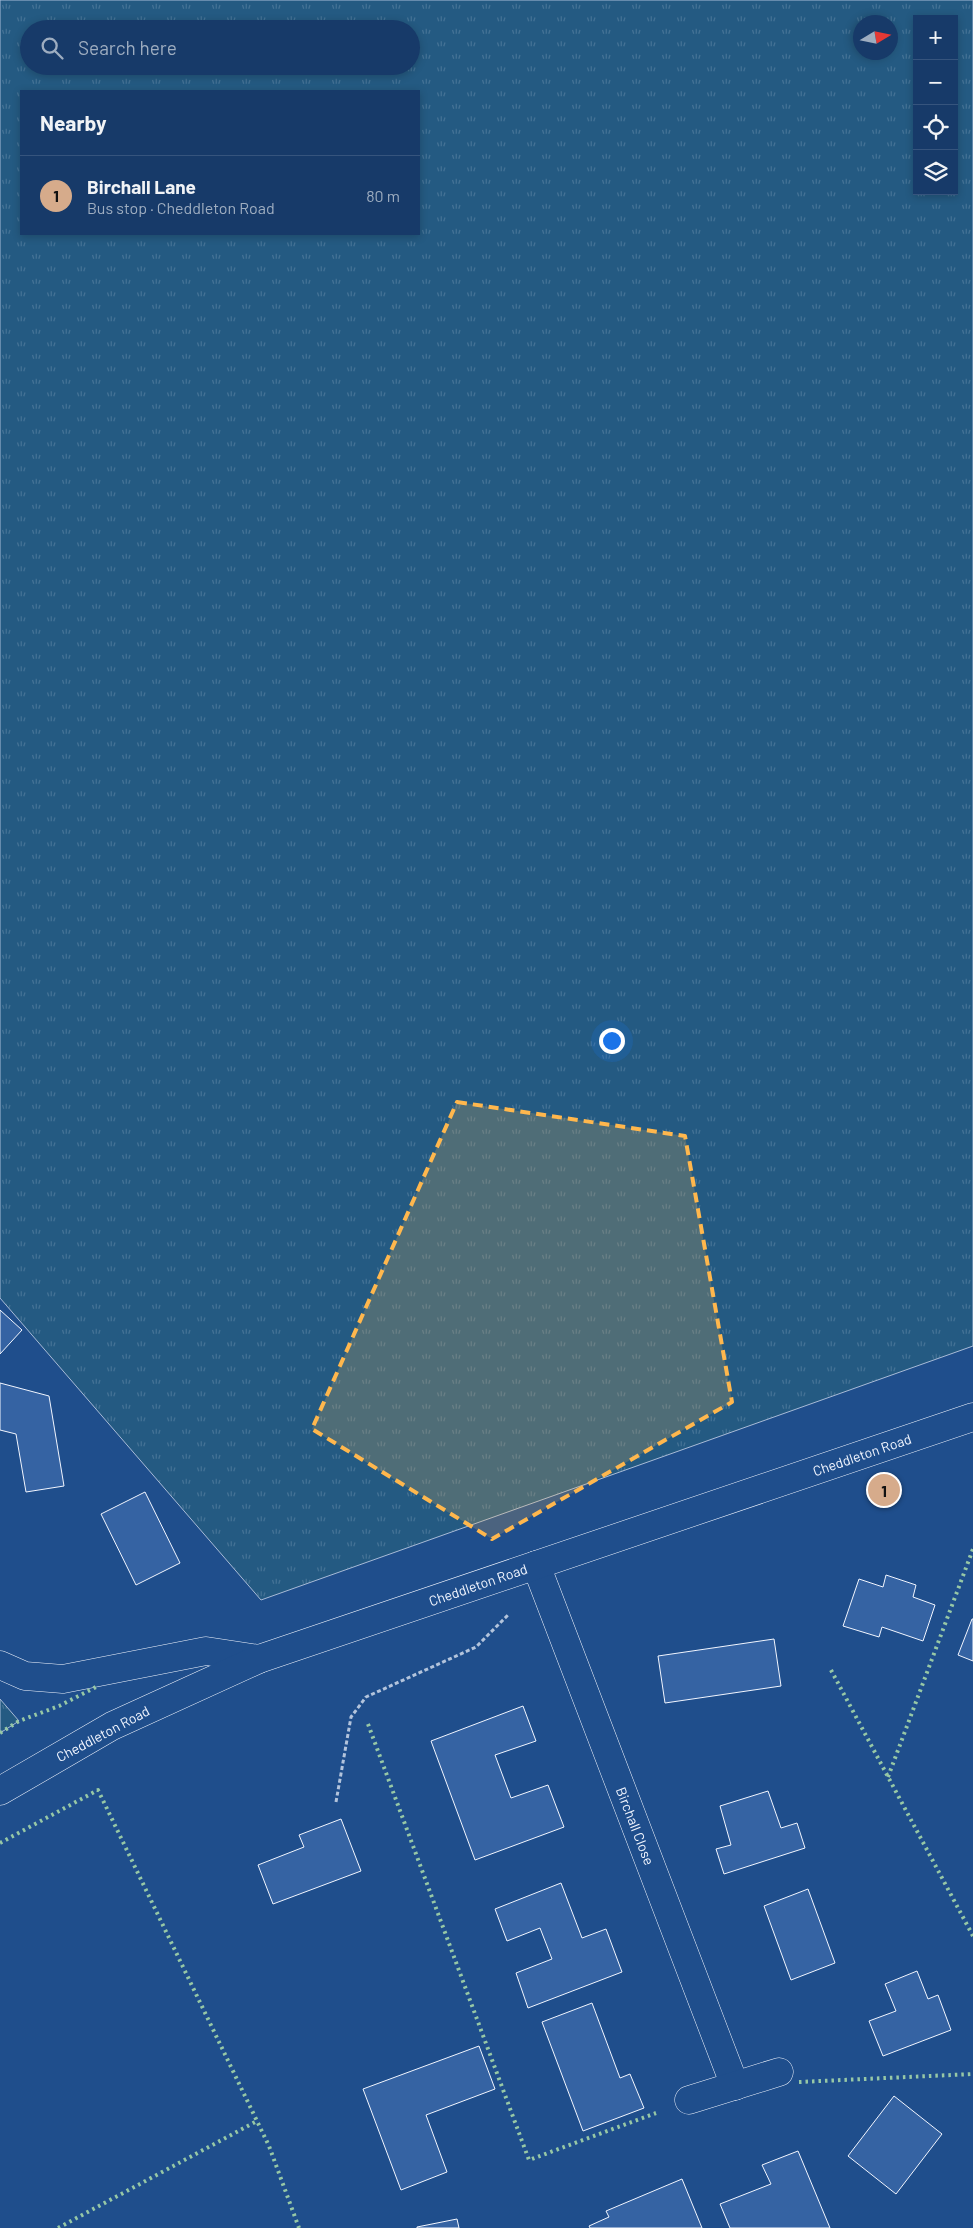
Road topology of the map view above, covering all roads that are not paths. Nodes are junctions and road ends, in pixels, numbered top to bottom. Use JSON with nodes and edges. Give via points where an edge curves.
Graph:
{"nodes":[{"id":1,"x":973,"y":1417,"type":"edge"},
{"id":2,"x":536,"y":1565,"type":"junction"},
{"id":3,"x":259,"y":1659,"type":"junction"},
{"id":4,"x":0,"y":1665,"type":"edge"},
{"id":5,"x":0,"y":1791,"type":"edge"},
{"id":6,"x":779,"y":2072,"type":"dead end"},
{"id":7,"x":735,"y":2086,"type":"junction"},
{"id":8,"x":689,"y":2100,"type":"dead end"}],
"edges":[{"from":1,"to":2,"type":"main road","name":"Cheddleton Road"},
{"from":2,"to":3,"type":"main road","name":"Cheddleton Road"},
{"from":2,"to":7,"type":"main road","name":"Birchall Close"},
{"from":3,"to":4,"type":"main road","via":[[206,1651],[63,1679],[25,1676]]},
{"from":3,"to":5,"type":"main road","name":"Cheddleton Road","via":[[112,1726]]},
{"from":6,"to":7,"type":"main road"},
{"from":7,"to":8,"type":"main road"}]}
